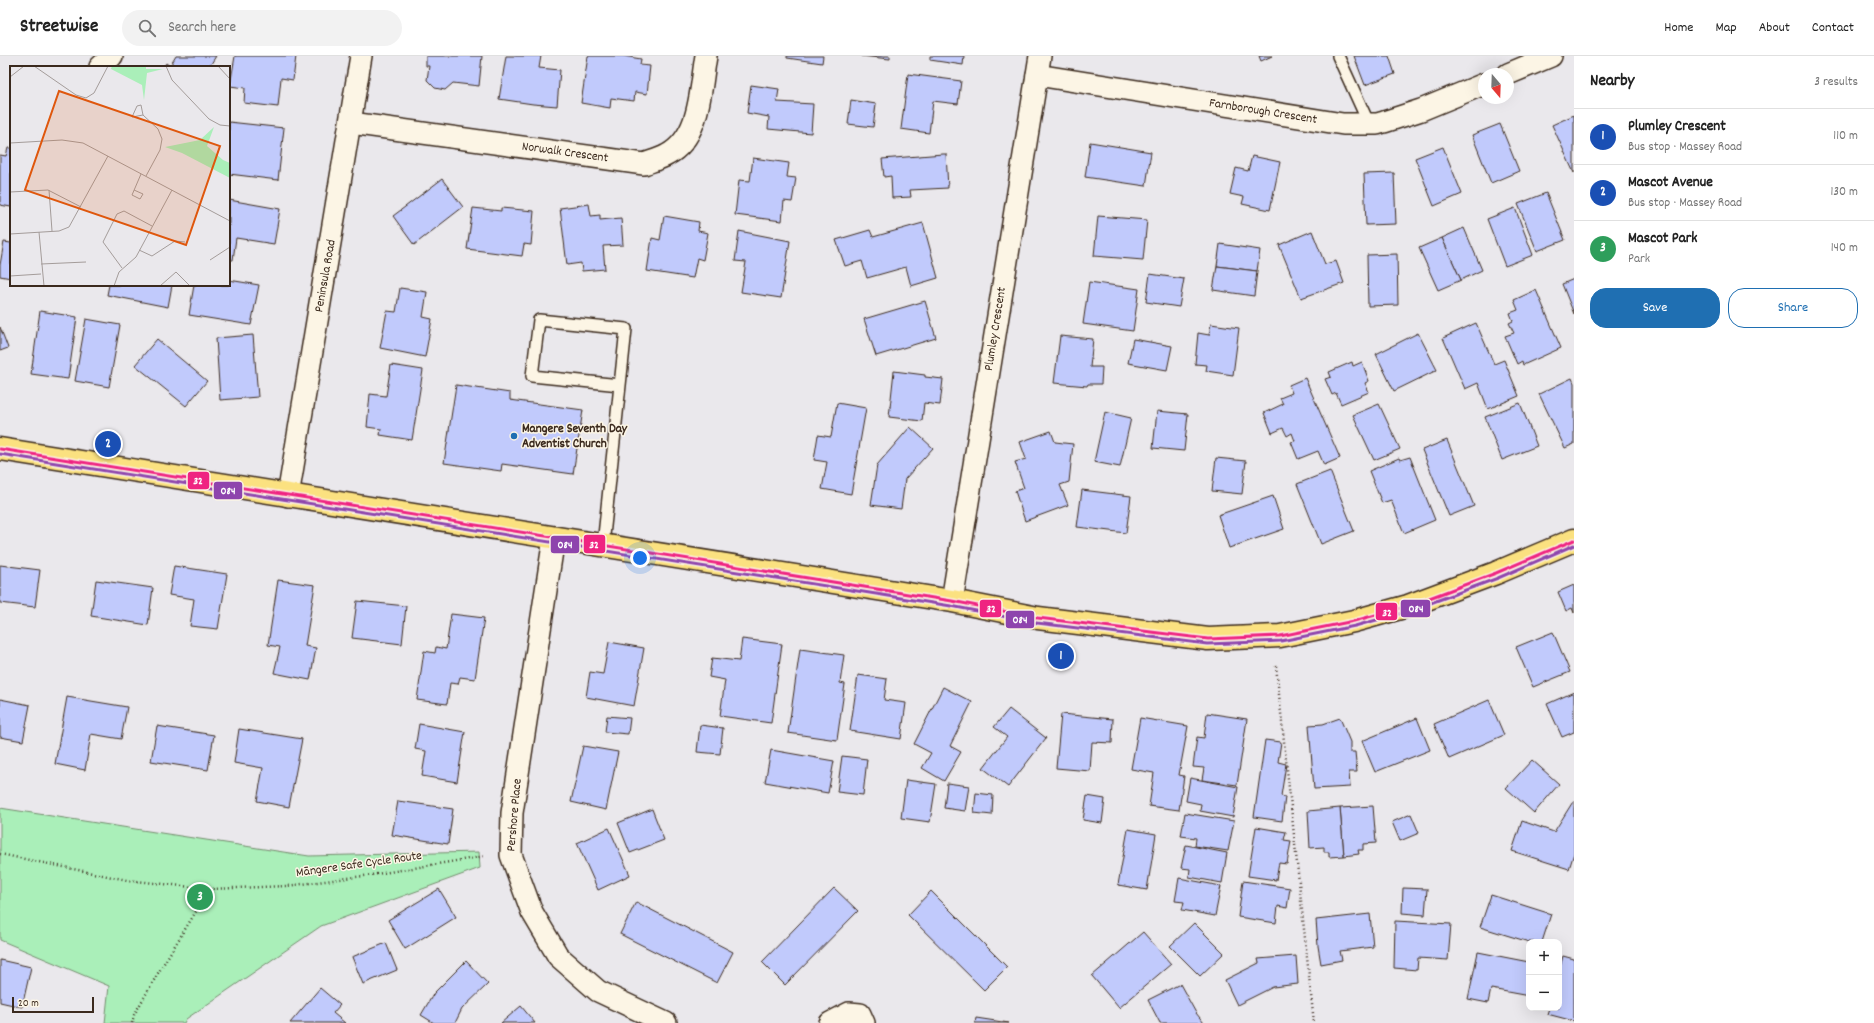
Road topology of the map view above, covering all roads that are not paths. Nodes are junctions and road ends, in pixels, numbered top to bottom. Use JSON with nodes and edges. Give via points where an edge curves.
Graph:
{"nodes":[{"id":1,"x":112,"y":56,"type":"edge"},
{"id":2,"x":361,"y":56,"type":"edge"},
{"id":3,"x":706,"y":56,"type":"edge"},
{"id":4,"x":1338,"y":56,"type":"edge"},
{"id":5,"x":1551,"y":56,"type":"edge"},
{"id":6,"x":101,"y":66,"type":"edge"},
{"id":7,"x":1038,"y":66,"type":"edge"},
{"id":8,"x":1514,"y":71,"type":"edge"},
{"id":9,"x":1478,"y":86,"type":"edge"},
{"id":10,"x":351,"y":123,"type":"junction"},
{"id":11,"x":1369,"y":124,"type":"junction"},
{"id":12,"x":620,"y":385,"type":"junction"},
{"id":13,"x":0,"y":449,"type":"edge"},
{"id":14,"x":288,"y":496,"type":"junction"},
{"id":15,"x":554,"y":538,"type":"junction"},
{"id":16,"x":1574,"y":540,"type":"edge"},
{"id":17,"x":604,"y":545,"type":"junction"},
{"id":18,"x":952,"y":601,"type":"junction"},
{"id":19,"x":666,"y":1023,"type":"edge"},
{"id":20,"x":830,"y":1023,"type":"edge"},
{"id":21,"x":864,"y":1023,"type":"edge"}],
"edges":[{"from":1,"to":6,"type":"street"},
{"from":2,"to":10,"type":"street","name":"Peninsula Road"},
{"from":3,"to":10,"type":"street","name":"Norwalk Crescent","via":[[695,121],[683,143],[668,155],[644,164]]},
{"from":4,"to":11,"type":"lane"},
{"from":5,"to":8,"type":"street"},
{"from":7,"to":11,"type":"street","name":"Farnborough Crescent","via":[[1343,124]]},
{"from":7,"to":18,"type":"street","name":"Plumley Crescent"},
{"from":9,"to":11,"type":"street","name":"Farnborough Crescent","via":[[1421,110],[1377,124]]},
{"from":10,"to":14,"type":"street","name":"Peninsula Road"},
{"from":12,"to":12,"type":"lane","via":[[626,329],[539,320],[532,376]]},
{"from":12,"to":17,"type":"lane"},
{"from":13,"to":14,"type":"main road"},
{"from":14,"to":15,"type":"main road"},
{"from":15,"to":17,"type":"main road"},
{"from":15,"to":19,"type":"street","name":"Pershore Place","via":[[512,813],[511,855],[532,912],[558,956],[598,991]]},
{"from":16,"to":18,"type":"main road","via":[[1408,606],[1354,621],[1280,636],[1208,639],[1038,618]]},
{"from":17,"to":18,"type":"main road"},
{"from":20,"to":21,"type":"street","via":[[849,1013],[860,1014]]}]}
